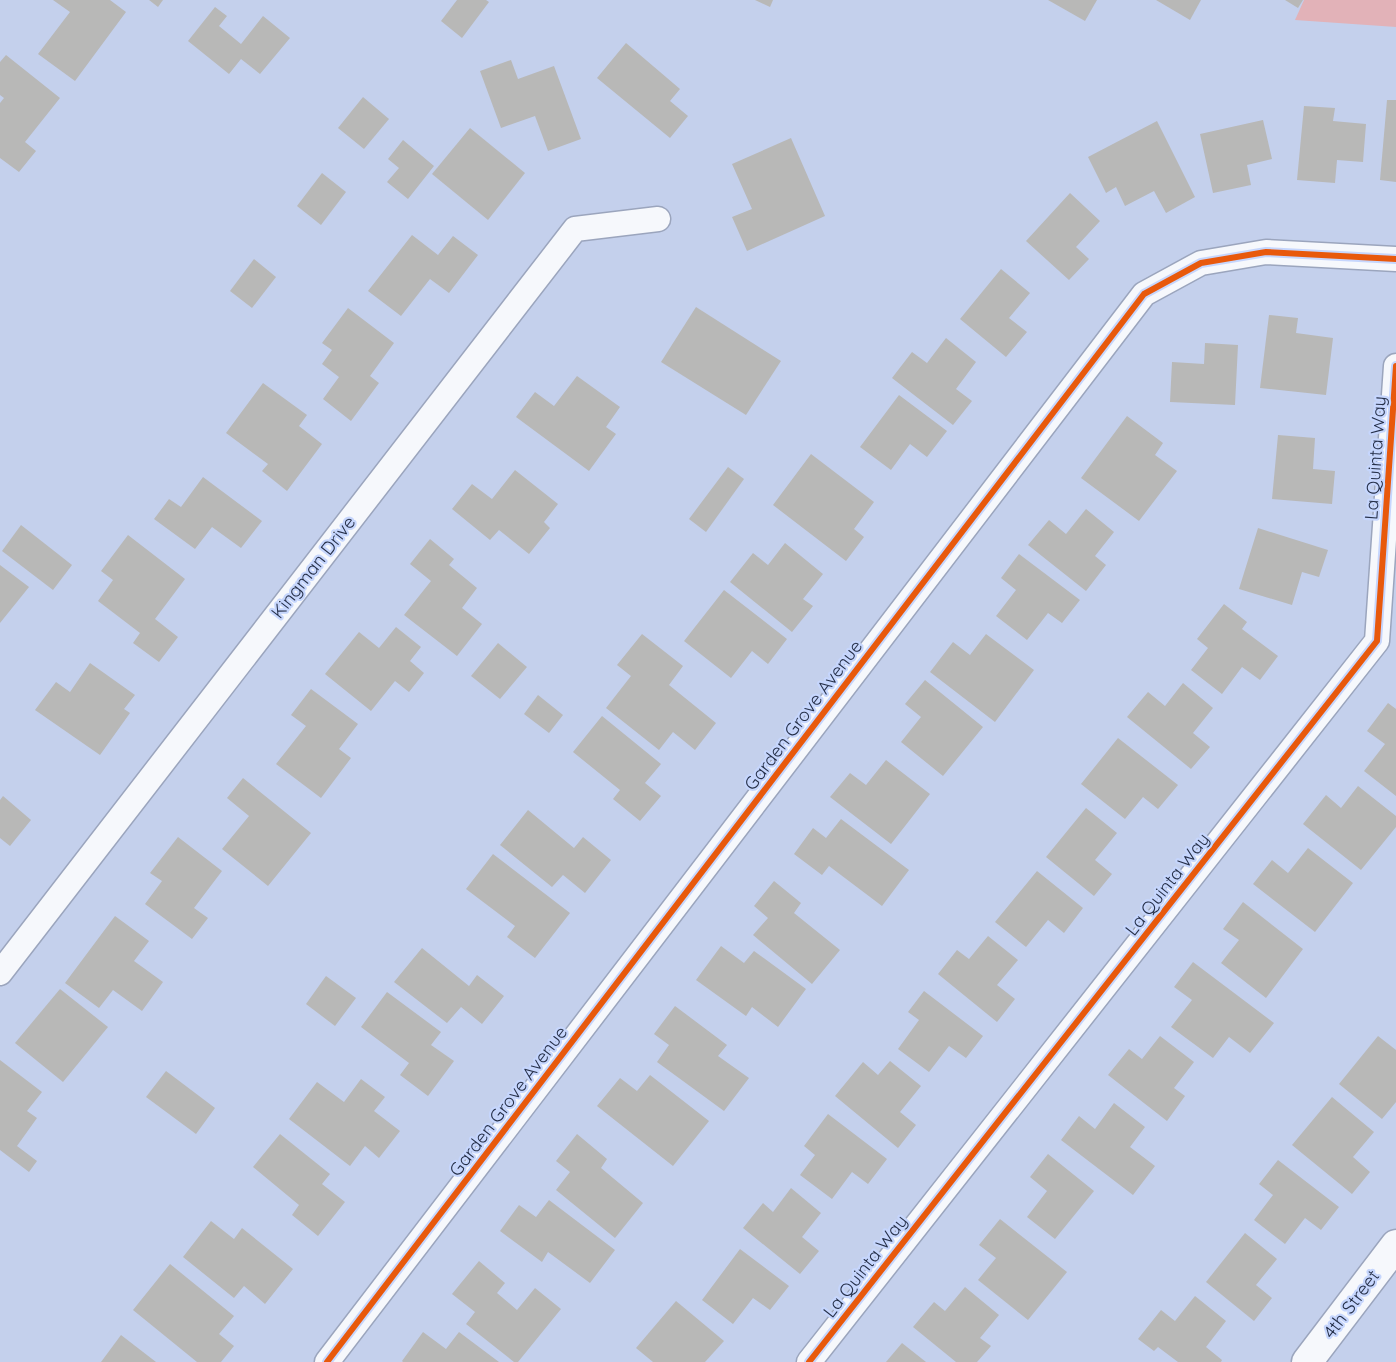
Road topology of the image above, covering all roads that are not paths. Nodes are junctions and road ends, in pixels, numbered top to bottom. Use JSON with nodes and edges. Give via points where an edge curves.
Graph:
{"nodes":[{"id":1,"x":658,"y":219,"type":"dead end"},
{"id":2,"x":1396,"y":259,"type":"edge"},
{"id":3,"x":1396,"y":366,"type":"edge"},
{"id":4,"x":0,"y":973,"type":"edge"},
{"id":5,"x":1396,"y":1245,"type":"edge"},
{"id":6,"x":327,"y":1362,"type":"edge"},
{"id":7,"x":808,"y":1362,"type":"edge"},
{"id":8,"x":1307,"y":1362,"type":"edge"}],
"edges":[{"from":1,"to":4,"type":"street","name":"Kingman Drive","via":[[575,229]]},
{"from":2,"to":6,"type":"street","name":"Garden Grove Avenue","via":[[1266,252],[1201,263],[1144,294]]},
{"from":3,"to":7,"type":"street","name":"La Quinta Way","via":[[1377,641]]},
{"from":5,"to":8,"type":"street","name":"4th Street"}]}
